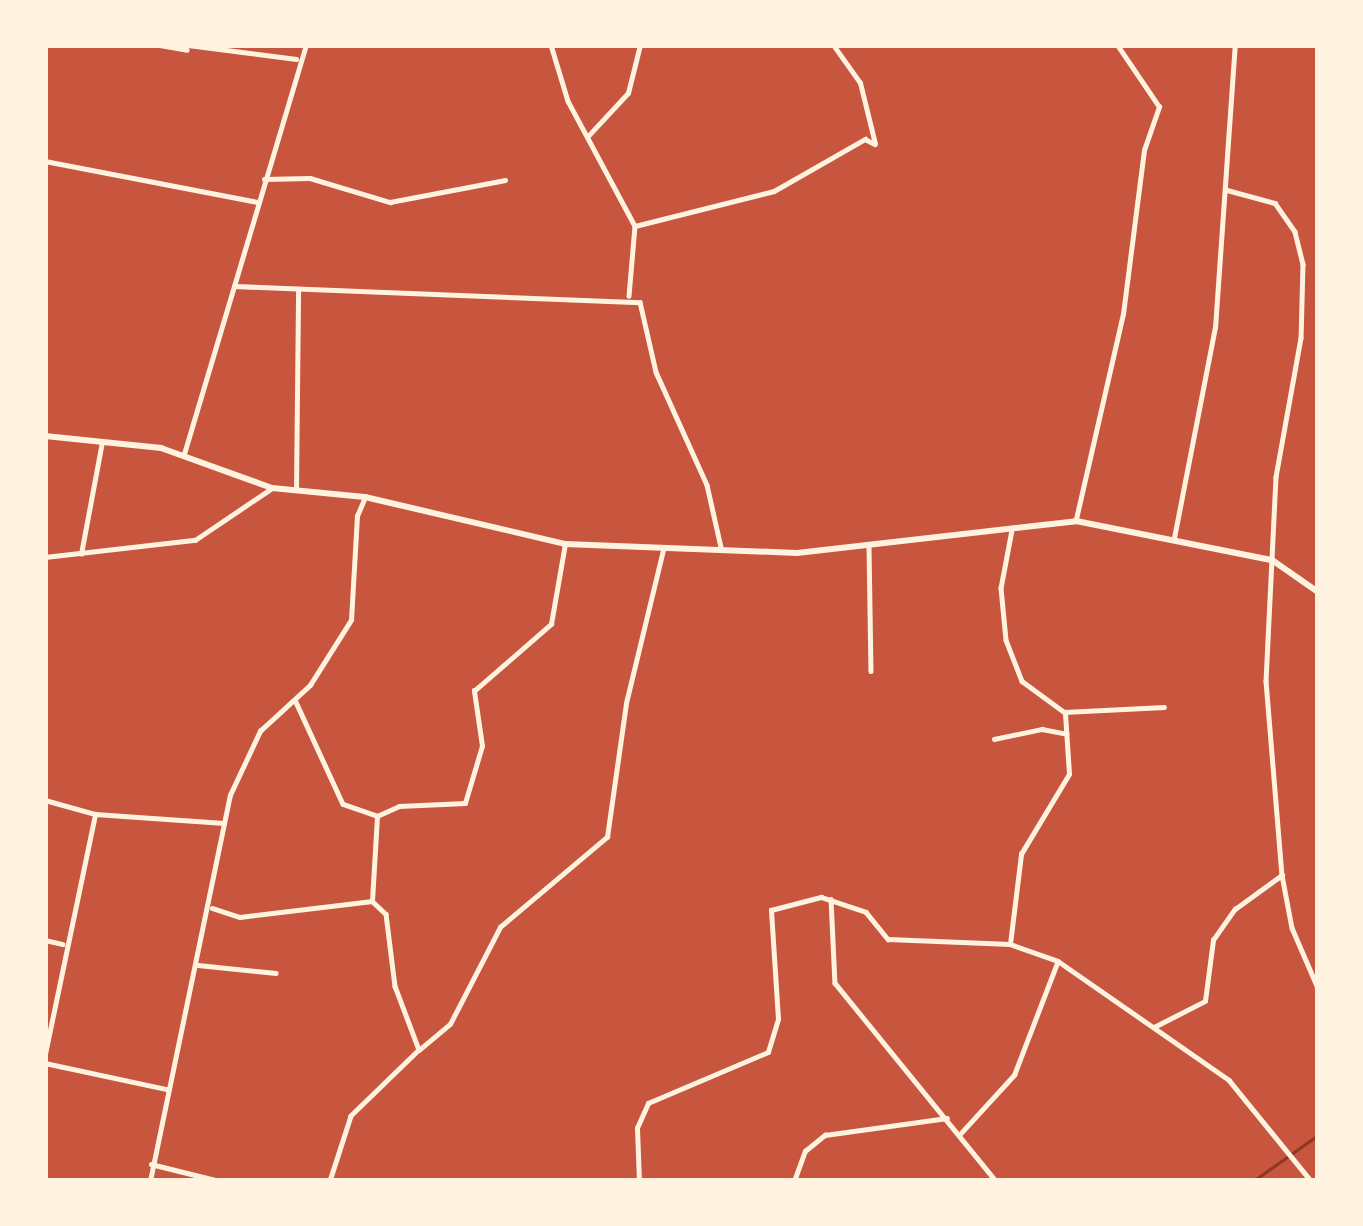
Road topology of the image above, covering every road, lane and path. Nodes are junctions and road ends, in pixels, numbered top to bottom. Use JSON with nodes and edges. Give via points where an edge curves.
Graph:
{"nodes":[{"id":1,"x":160,"y":45,"type":"edge"},
{"id":2,"x":306,"y":45,"type":"edge"},
{"id":3,"x":550,"y":45,"type":"edge"},
{"id":4,"x":640,"y":45,"type":"edge"},
{"id":5,"x":833,"y":45,"type":"edge"},
{"id":6,"x":1117,"y":45,"type":"edge"},
{"id":7,"x":1235,"y":45,"type":"edge"},
{"id":8,"x":187,"y":47,"type":"edge"},
{"id":9,"x":298,"y":59,"type":"junction"},
{"id":10,"x":589,"y":135,"type":"junction"},
{"id":11,"x":45,"y":161,"type":"edge"},
{"id":12,"x":264,"y":179,"type":"junction"},
{"id":13,"x":505,"y":180,"type":"dead end"},
{"id":14,"x":1227,"y":190,"type":"junction"},
{"id":15,"x":258,"y":202,"type":"junction"},
{"id":16,"x":635,"y":226,"type":"junction"},
{"id":17,"x":234,"y":286,"type":"junction"},
{"id":18,"x":298,"y":292,"type":"junction"},
{"id":19,"x":629,"y":296,"type":"junction"},
{"id":20,"x":45,"y":436,"type":"edge"},
{"id":21,"x":102,"y":442,"type":"junction"},
{"id":22,"x":184,"y":454,"type":"junction"},
{"id":23,"x":272,"y":488,"type":"junction"},
{"id":24,"x":296,"y":491,"type":"junction"},
{"id":25,"x":365,"y":497,"type":"junction"},
{"id":26,"x":1076,"y":521,"type":"junction"},
{"id":27,"x":1012,"y":530,"type":"junction"},
{"id":28,"x":1174,"y":538,"type":"junction"},
{"id":29,"x":565,"y":544,"type":"junction"},
{"id":30,"x":869,"y":546,"type":"junction"},
{"id":31,"x":721,"y":547,"type":"junction"},
{"id":32,"x":663,"y":550,"type":"junction"},
{"id":33,"x":81,"y":554,"type":"junction"},
{"id":34,"x":45,"y":557,"type":"edge"},
{"id":35,"x":1272,"y":560,"type":"junction"},
{"id":36,"x":1318,"y":592,"type":"edge"},
{"id":37,"x":871,"y":670,"type":"dead end"},
{"id":38,"x":295,"y":699,"type":"junction"},
{"id":39,"x":1163,"y":707,"type":"dead end"},
{"id":40,"x":1064,"y":712,"type":"junction"},
{"id":41,"x":1067,"y":734,"type":"junction"},
{"id":42,"x":994,"y":739,"type":"dead end"},
{"id":43,"x":45,"y":800,"type":"edge"},
{"id":44,"x":94,"y":814,"type":"junction"},
{"id":45,"x":377,"y":816,"type":"junction"},
{"id":46,"x":224,"y":823,"type":"junction"},
{"id":47,"x":1282,"y":875,"type":"junction"},
{"id":48,"x":831,"y":899,"type":"junction"},
{"id":49,"x":372,"y":901,"type":"junction"},
{"id":50,"x":212,"y":908,"type":"junction"},
{"id":51,"x":45,"y":940,"type":"edge"},
{"id":52,"x":1010,"y":944,"type":"junction"},
{"id":53,"x":65,"y":945,"type":"junction"},
{"id":54,"x":1058,"y":961,"type":"junction"},
{"id":55,"x":199,"y":965,"type":"junction"},
{"id":56,"x":276,"y":974,"type":"dead end"},
{"id":57,"x":1318,"y":988,"type":"edge"},
{"id":58,"x":1154,"y":1027,"type":"junction"},
{"id":59,"x":419,"y":1050,"type":"junction"},
{"id":60,"x":45,"y":1054,"type":"edge"},
{"id":61,"x":45,"y":1063,"type":"edge"},
{"id":62,"x":166,"y":1089,"type":"junction"},
{"id":63,"x":947,"y":1118,"type":"junction"},
{"id":64,"x":962,"y":1133,"type":"junction"},
{"id":65,"x":151,"y":1164,"type":"junction"},
{"id":66,"x":150,"y":1181,"type":"edge"},
{"id":67,"x":219,"y":1181,"type":"edge"},
{"id":68,"x":330,"y":1181,"type":"edge"},
{"id":69,"x":639,"y":1181,"type":"edge"},
{"id":70,"x":794,"y":1181,"type":"edge"},
{"id":71,"x":996,"y":1181,"type":"edge"},
{"id":72,"x":1311,"y":1181,"type":"edge"}],
"edges":[{"from":1,"to":8,"type":"street"},
{"from":2,"to":9,"type":"street"},
{"from":3,"to":10,"type":"street"},
{"from":4,"to":10,"type":"street","via":[[628,93]]},
{"from":5,"to":16,"type":"street","via":[[860,82],[875,144],[865,140],[774,191]]},
{"from":6,"to":26,"type":"street","via":[[1159,106],[1144,150],[1124,314]]},
{"from":7,"to":14,"type":"street"},
{"from":8,"to":9,"type":"street"},
{"from":9,"to":12,"type":"street"},
{"from":10,"to":16,"type":"street"},
{"from":11,"to":15,"type":"street"},
{"from":12,"to":13,"type":"street","via":[[310,178],[390,202]]},
{"from":12,"to":15,"type":"street"},
{"from":14,"to":28,"type":"street","via":[[1215,328]]},
{"from":14,"to":35,"type":"street","via":[[1275,203],[1295,232],[1303,264]]},
{"from":15,"to":17,"type":"street"},
{"from":16,"to":19,"type":"street"},
{"from":17,"to":18,"type":"street"},
{"from":17,"to":22,"type":"street"},
{"from":18,"to":19,"type":"street"},
{"from":18,"to":24,"type":"street"},
{"from":19,"to":31,"type":"street","via":[[648,311],[656,372],[707,485]]},
{"from":20,"to":21,"type":"street"},
{"from":21,"to":22,"type":"street"},
{"from":21,"to":33,"type":"street"},
{"from":22,"to":23,"type":"street"},
{"from":23,"to":24,"type":"street"},
{"from":23,"to":33,"type":"street","via":[[195,540]]},
{"from":24,"to":25,"type":"street"},
{"from":25,"to":29,"type":"street"},
{"from":25,"to":38,"type":"street","via":[[351,620]]},
{"from":26,"to":27,"type":"street"},
{"from":26,"to":28,"type":"street"},
{"from":27,"to":30,"type":"street"},
{"from":27,"to":40,"type":"street","via":[[1001,588],[1006,640],[1022,681]]},
{"from":28,"to":35,"type":"street"},
{"from":29,"to":32,"type":"street"},
{"from":29,"to":45,"type":"street","via":[[551,624],[474,691],[482,746],[465,803],[399,806]]},
{"from":30,"to":31,"type":"street","via":[[797,554]]},
{"from":30,"to":37,"type":"street"},
{"from":31,"to":32,"type":"street"},
{"from":32,"to":59,"type":"street","via":[[626,703],[607,837],[500,927],[450,1024]]},
{"from":33,"to":34,"type":"street"},
{"from":35,"to":36,"type":"street"},
{"from":35,"to":47,"type":"street","via":[[1266,681]]},
{"from":38,"to":45,"type":"street","via":[[343,804]]},
{"from":38,"to":46,"type":"street","via":[[248,752]]},
{"from":39,"to":40,"type":"street"},
{"from":40,"to":41,"type":"street"},
{"from":41,"to":42,"type":"street"},
{"from":41,"to":52,"type":"street","via":[[1069,775],[1021,854]]},
{"from":43,"to":44,"type":"street"},
{"from":44,"to":46,"type":"street"},
{"from":44,"to":53,"type":"street"},
{"from":45,"to":49,"type":"street"},
{"from":46,"to":50,"type":"street"},
{"from":47,"to":57,"type":"street","via":[[1292,928]]},
{"from":47,"to":58,"type":"street","via":[[1235,909],[1213,940],[1205,1001]]},
{"from":48,"to":52,"type":"street","via":[[866,912],[887,939]]},
{"from":48,"to":63,"type":"street","via":[[835,983]]},
{"from":48,"to":69,"type":"street","via":[[793,899],[771,910],[775,1041],[754,1062],[648,1103],[637,1127]]},
{"from":49,"to":50,"type":"street","via":[[240,917]]},
{"from":49,"to":59,"type":"street","via":[[386,914],[395,986]]},
{"from":50,"to":55,"type":"street"},
{"from":51,"to":53,"type":"street"},
{"from":52,"to":54,"type":"street"},
{"from":53,"to":60,"type":"street"},
{"from":54,"to":58,"type":"street"},
{"from":54,"to":64,"type":"street","via":[[1014,1075]]},
{"from":55,"to":56,"type":"street"},
{"from":55,"to":62,"type":"street"},
{"from":58,"to":72,"type":"street","via":[[1229,1080]]},
{"from":59,"to":68,"type":"street","via":[[351,1116]]},
{"from":61,"to":62,"type":"street"},
{"from":62,"to":65,"type":"street"},
{"from":63,"to":64,"type":"street"},
{"from":63,"to":70,"type":"street","via":[[825,1135],[805,1151]]},
{"from":64,"to":71,"type":"street"},
{"from":65,"to":66,"type":"street"},
{"from":65,"to":67,"type":"street"}]}
